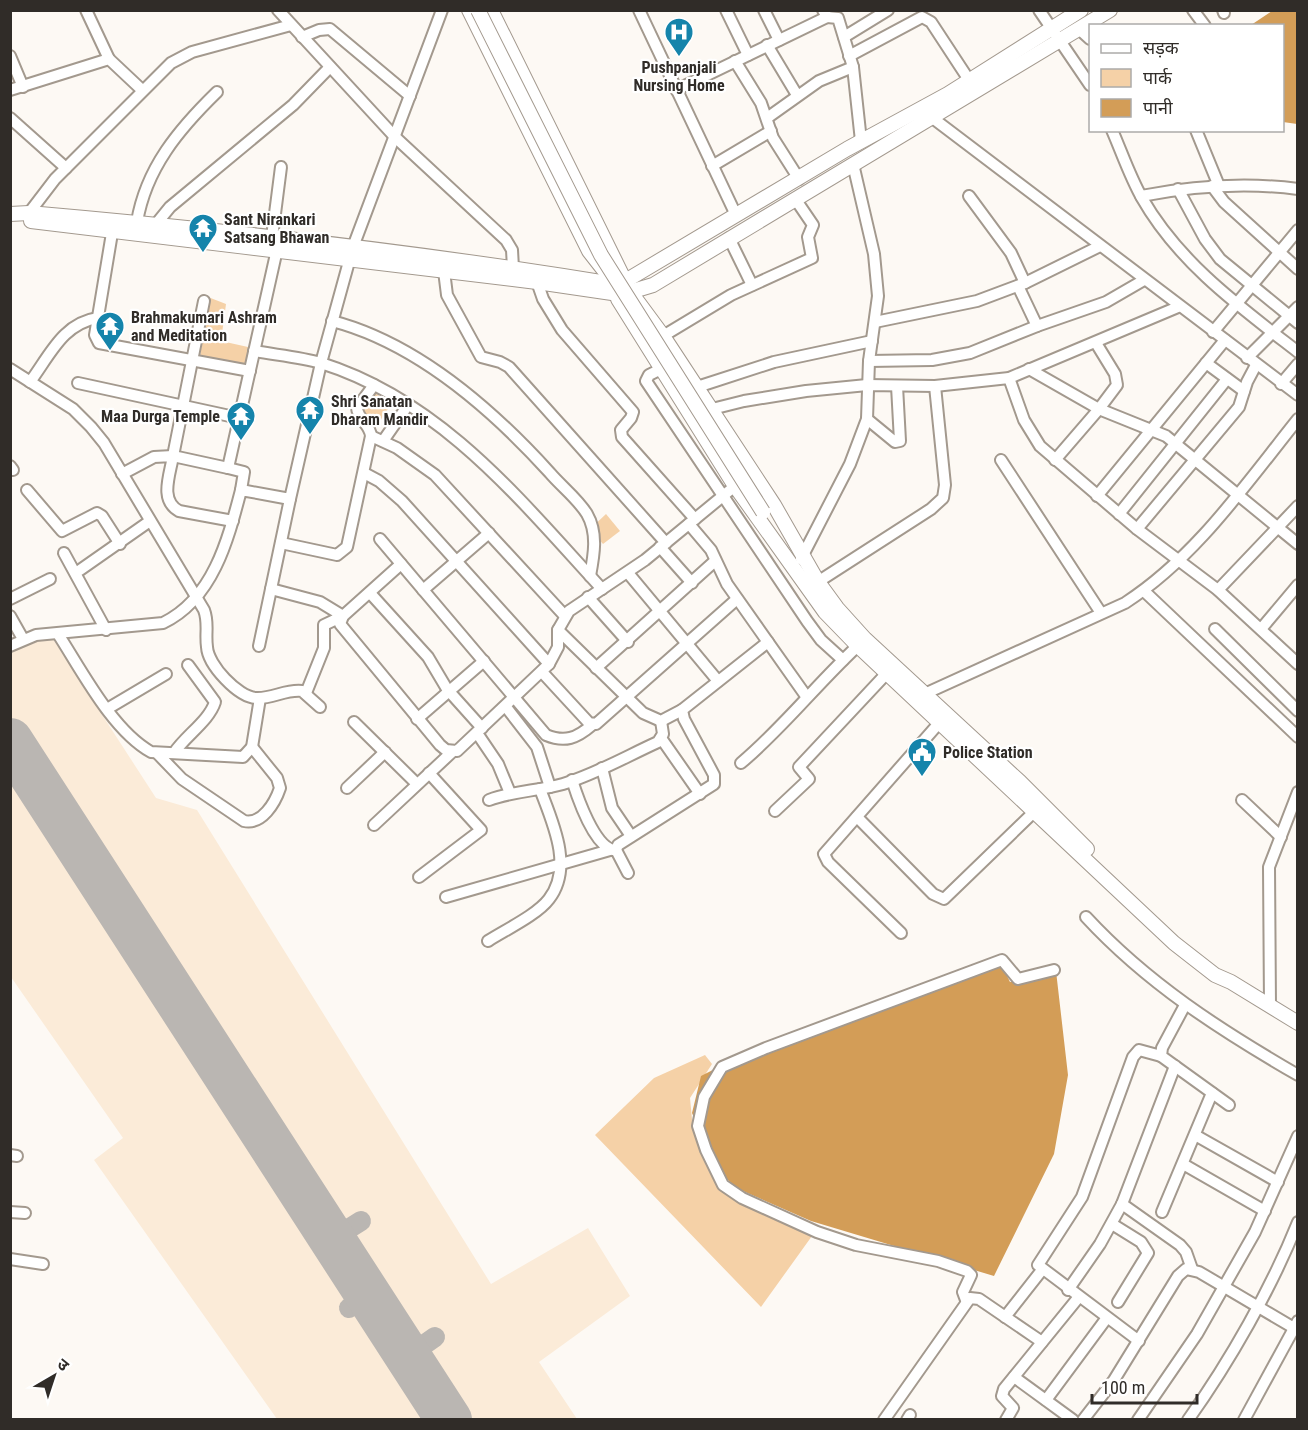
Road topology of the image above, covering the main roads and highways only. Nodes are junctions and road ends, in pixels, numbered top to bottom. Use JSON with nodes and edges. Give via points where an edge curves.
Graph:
{"nodes":[{"id":1,"x":469,"y":10,"type":"edge"},
{"id":2,"x":478,"y":10,"type":"edge"},
{"id":3,"x":491,"y":10,"type":"edge"},
{"id":4,"x":1081,"y":10,"type":"edge"},
{"id":5,"x":1110,"y":10,"type":"edge"},
{"id":6,"x":1056,"y":35,"type":"junction"},
{"id":7,"x":524,"y":77,"type":"junction"},
{"id":8,"x":507,"y":87,"type":"junction"},
{"id":9,"x":926,"y":113,"type":"junction"},
{"id":10,"x":18,"y":214,"type":"edge"},
{"id":11,"x":276,"y":242,"type":"junction"},
{"id":12,"x":351,"y":254,"type":"junction"},
{"id":13,"x":535,"y":276,"type":"junction"},
{"id":14,"x":622,"y":288,"type":"junction"},
{"id":15,"x":764,"y":514,"type":"junction"},
{"id":16,"x":788,"y":530,"type":"junction"},
{"id":17,"x":774,"y":542,"type":"junction"},
{"id":18,"x":813,"y":586,"type":"junction"},
{"id":19,"x":862,"y":642,"type":"junction"},
{"id":20,"x":919,"y":696,"type":"junction"},
{"id":21,"x":970,"y":743,"type":"junction"},
{"id":22,"x":1231,"y":982,"type":"junction"},
{"id":23,"x":1298,"y":1023,"type":"edge"}],
"edges":[{"from":1,"to":8,"type":"main road"},
{"from":2,"to":15,"type":"main road","bridge":true,"via":[[601,255]]},
{"from":3,"to":7,"type":"main road"},
{"from":4,"to":6,"type":"main road"},
{"from":5,"to":6,"type":"main road","via":[[1079,29]]},
{"from":6,"to":9,"type":"main road"},
{"from":6,"to":9,"type":"main road","via":[[969,80]]},
{"from":7,"to":8,"type":"main road"},
{"from":7,"to":14,"type":"main road"},
{"from":8,"to":14,"type":"main road","via":[[589,251]]},
{"from":9,"to":14,"type":"main road","via":[[861,141]]},
{"from":9,"to":14,"type":"main road","via":[[853,164],[653,285]]},
{"from":10,"to":11,"type":"main road","via":[[157,223]]},
{"from":10,"to":11,"type":"main road","via":[[28,220],[111,233]]},
{"from":11,"to":12,"type":"main road"},
{"from":12,"to":13,"type":"main road","via":[[444,271]]},
{"from":12,"to":13,"type":"main road","via":[[513,268]]},
{"from":13,"to":14,"type":"main road"},
{"from":14,"to":16,"type":"main road","via":[[663,336]]},
{"from":14,"to":17,"type":"main road","via":[[661,369]]},
{"from":15,"to":16,"type":"main road"},
{"from":15,"to":17,"type":"main road"},
{"from":16,"to":18,"type":"main road","via":[[803,555]]},
{"from":17,"to":18,"type":"main road","via":[[794,571]]},
{"from":18,"to":19,"type":"main road","via":[[825,612]]},
{"from":19,"to":20,"type":"main road"},
{"from":19,"to":20,"type":"main road","via":[[887,673]]},
{"from":20,"to":21,"type":"main road"},
{"from":20,"to":21,"type":"main road","via":[[940,722]]},
{"from":21,"to":22,"type":"main road","via":[[1020,782],[1149,912]]},
{"from":21,"to":22,"type":"main road","via":[[1035,811],[1174,943],[1215,975]]},
{"from":22,"to":23,"type":"main road"}]}
